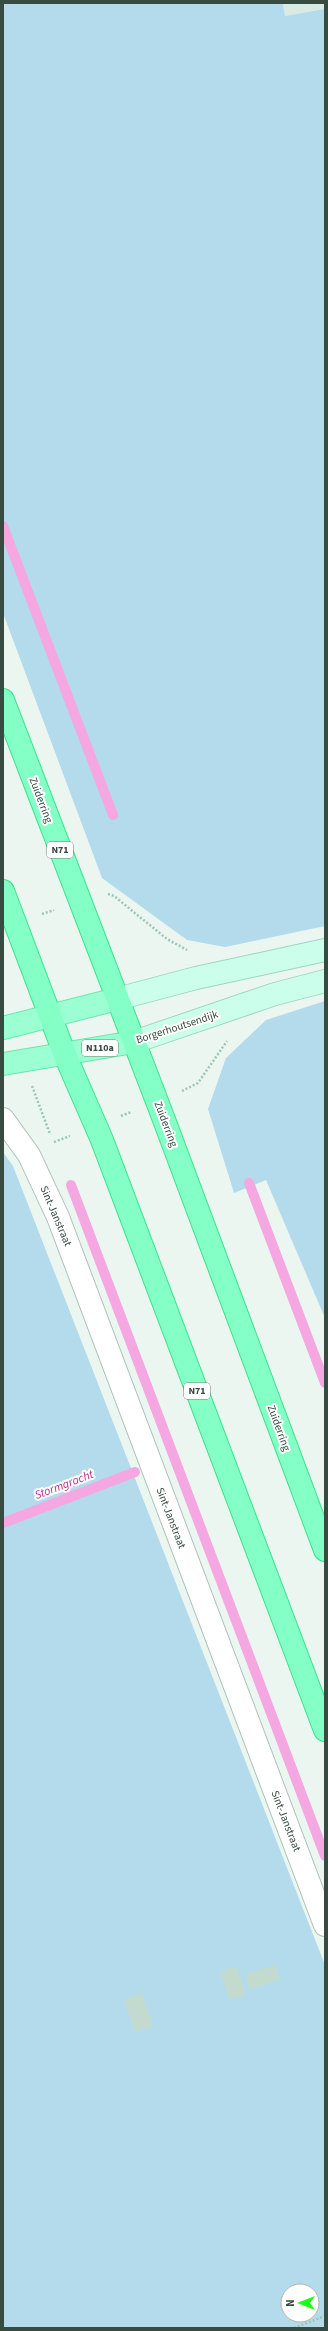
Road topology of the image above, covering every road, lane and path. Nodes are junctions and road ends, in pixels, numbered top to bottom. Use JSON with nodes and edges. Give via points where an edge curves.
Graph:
{"nodes":[{"id":1,"x":3,"y":700,"type":"edge"},
{"id":2,"x":3,"y":891,"type":"edge"},
{"id":3,"x":79,"y":900,"type":"junction"},
{"id":4,"x":16,"y":925,"type":"junction"},
{"id":5,"x":325,"y":950,"type":"edge"},
{"id":6,"x":191,"y":953,"type":"dead end"},
{"id":7,"x":325,"y":981,"type":"edge"},
{"id":8,"x":117,"y":999,"type":"junction"},
{"id":9,"x":50,"y":1014,"type":"junction"},
{"id":10,"x":3,"y":1028,"type":"edge"},
{"id":11,"x":229,"y":1040,"type":"dead end"},
{"id":12,"x":134,"y":1042,"type":"junction"},
{"id":13,"x":65,"y":1055,"type":"junction"},
{"id":14,"x":3,"y":1064,"type":"edge"},
{"id":15,"x":158,"y":1102,"type":"junction"},
{"id":16,"x":3,"y":1119,"type":"edge"},
{"id":17,"x":96,"y":1126,"type":"junction"},
{"id":18,"x":53,"y":1142,"type":"dead end"},
{"id":19,"x":325,"y":1550,"type":"edge"},
{"id":20,"x":325,"y":1730,"type":"edge"},
{"id":21,"x":325,"y":1925,"type":"edge"},
{"id":22,"x":325,"y":2316,"type":"edge"},
{"id":23,"x":294,"y":2328,"type":"edge"}],
"edges":[{"from":1,"to":3,"type":"highway","name":"Zuiderring","number":"N71"},
{"from":2,"to":4,"type":"highway","number":"N71"},
{"from":3,"to":4,"type":"path"},
{"from":3,"to":6,"type":"path","via":[[102,893],[114,896],[167,939]]},
{"from":3,"to":8,"type":"highway","name":"Zuiderring","number":"N71"},
{"from":4,"to":9,"type":"highway","number":"N71"},
{"from":5,"to":8,"type":"main road","via":[[196,978]]},
{"from":7,"to":12,"type":"main road","name":"Borgerhoutsendijk","via":[[275,994]]},
{"from":8,"to":9,"type":"main road"},
{"from":8,"to":12,"type":"highway","name":"Zuiderring","number":"N71"},
{"from":9,"to":10,"type":"main road"},
{"from":9,"to":13,"type":"highway","number":"N71"},
{"from":11,"to":15,"type":"path","via":[[198,1083]]},
{"from":12,"to":13,"type":"main road","name":"Borgerhoutsendijk","number":"N110a"},
{"from":12,"to":15,"type":"highway","name":"Zuiderring","number":"N71"},
{"from":13,"to":14,"type":"main road","name":"Borgerhoutsendijk","number":"N110a"},
{"from":13,"to":17,"type":"highway","number":"N71"},
{"from":15,"to":17,"type":"path"},
{"from":15,"to":19,"type":"highway","name":"Zuiderring","number":"N71"},
{"from":16,"to":21,"type":"street","name":"Sint-Janstraat","via":[[29,1155],[58,1217]]},
{"from":17,"to":18,"type":"path"},
{"from":17,"to":20,"type":"highway","number":"N71"},
{"from":22,"to":23,"type":"path"}]}
